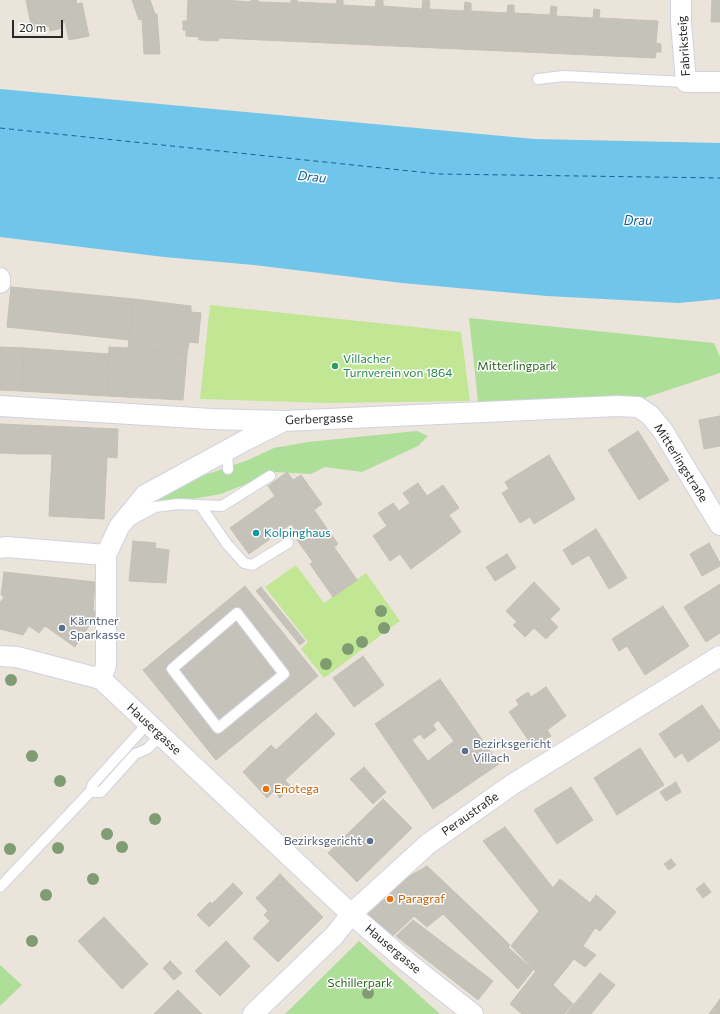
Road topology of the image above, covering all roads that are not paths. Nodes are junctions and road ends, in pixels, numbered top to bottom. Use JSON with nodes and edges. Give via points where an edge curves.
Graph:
{"nodes":[{"id":1,"x":681,"y":0,"type":"edge"},
{"id":2,"x":538,"y":79,"type":"dead end"},
{"id":3,"x":686,"y":82,"type":"junction"},
{"id":4,"x":720,"y":82,"type":"edge"},
{"id":5,"x":0,"y":278,"type":"edge"},
{"id":6,"x":0,"y":283,"type":"edge"},
{"id":7,"x":0,"y":406,"type":"edge"},
{"id":8,"x":638,"y":407,"type":"joint"},
{"id":9,"x":284,"y":421,"type":"junction"},
{"id":10,"x":270,"y":476,"type":"dead end"},
{"id":11,"x":200,"y":505,"type":"junction"},
{"id":12,"x":720,"y":525,"type":"edge"},
{"id":13,"x":119,"y":527,"type":"junction"},
{"id":14,"x":288,"y":543,"type":"dead end"},
{"id":15,"x":0,"y":548,"type":"edge"},
{"id":16,"x":106,"y":555,"type":"junction"},
{"id":17,"x":0,"y":656,"type":"edge"},
{"id":18,"x":720,"y":656,"type":"edge"},
{"id":19,"x":101,"y":679,"type":"junction"},
{"id":20,"x":189,"y":691,"type":"joint"},
{"id":21,"x":154,"y":729,"type":"junction"},
{"id":22,"x":90,"y":792,"type":"junction"},
{"id":23,"x":0,"y":887,"type":"edge"},
{"id":24,"x":350,"y":914,"type":"junction"},
{"id":25,"x":253,"y":1014,"type":"edge"},
{"id":26,"x":473,"y":1014,"type":"edge"}],
"edges":[{"from":1,"to":3,"type":"street","name":"Fabriksteig"},
{"from":2,"to":3,"type":"lane","via":[[564,76]]},
{"from":3,"to":4,"type":"street","name":"Fabriksteig"},
{"from":5,"to":6,"type":"street"},
{"from":7,"to":9,"type":"street","name":"Gerbergasse"},
{"from":8,"to":9,"type":"street","name":"Gerbergasse","via":[[609,406]]},
{"from":8,"to":12,"type":"street","name":"Mitterlingstraße","via":[[650,415],[663,432]]},
{"from":9,"to":13,"type":"street","via":[[227,460],[145,495]]},
{"from":10,"to":11,"type":"lane","via":[[222,506]]},
{"from":11,"to":13,"type":"lane","via":[[178,504],[154,508]]},
{"from":11,"to":14,"type":"lane","via":[[227,544],[244,563],[252,565]]},
{"from":13,"to":16,"type":"street"},
{"from":15,"to":16,"type":"street"},
{"from":16,"to":19,"type":"street","via":[[106,666]]},
{"from":17,"to":19,"type":"street","via":[[17,657]]},
{"from":18,"to":24,"type":"street","name":"Peraustraße","via":[[513,784],[428,844]]},
{"from":19,"to":21,"type":"street","name":"Hausergasse"},
{"from":20,"to":20,"type":"lane","via":[[218,728],[284,674],[237,614],[172,669]]},
{"from":21,"to":22,"type":"lane","via":[[92,784]]},
{"from":21,"to":22,"type":"lane","via":[[147,749],[135,754],[101,792]]},
{"from":21,"to":24,"type":"street","name":"Hausergasse"},
{"from":22,"to":23,"type":"lane"},
{"from":24,"to":25,"type":"street","name":"Peraustraße","via":[[334,936]]},
{"from":24,"to":26,"type":"street","name":"Hausergasse"}]}
